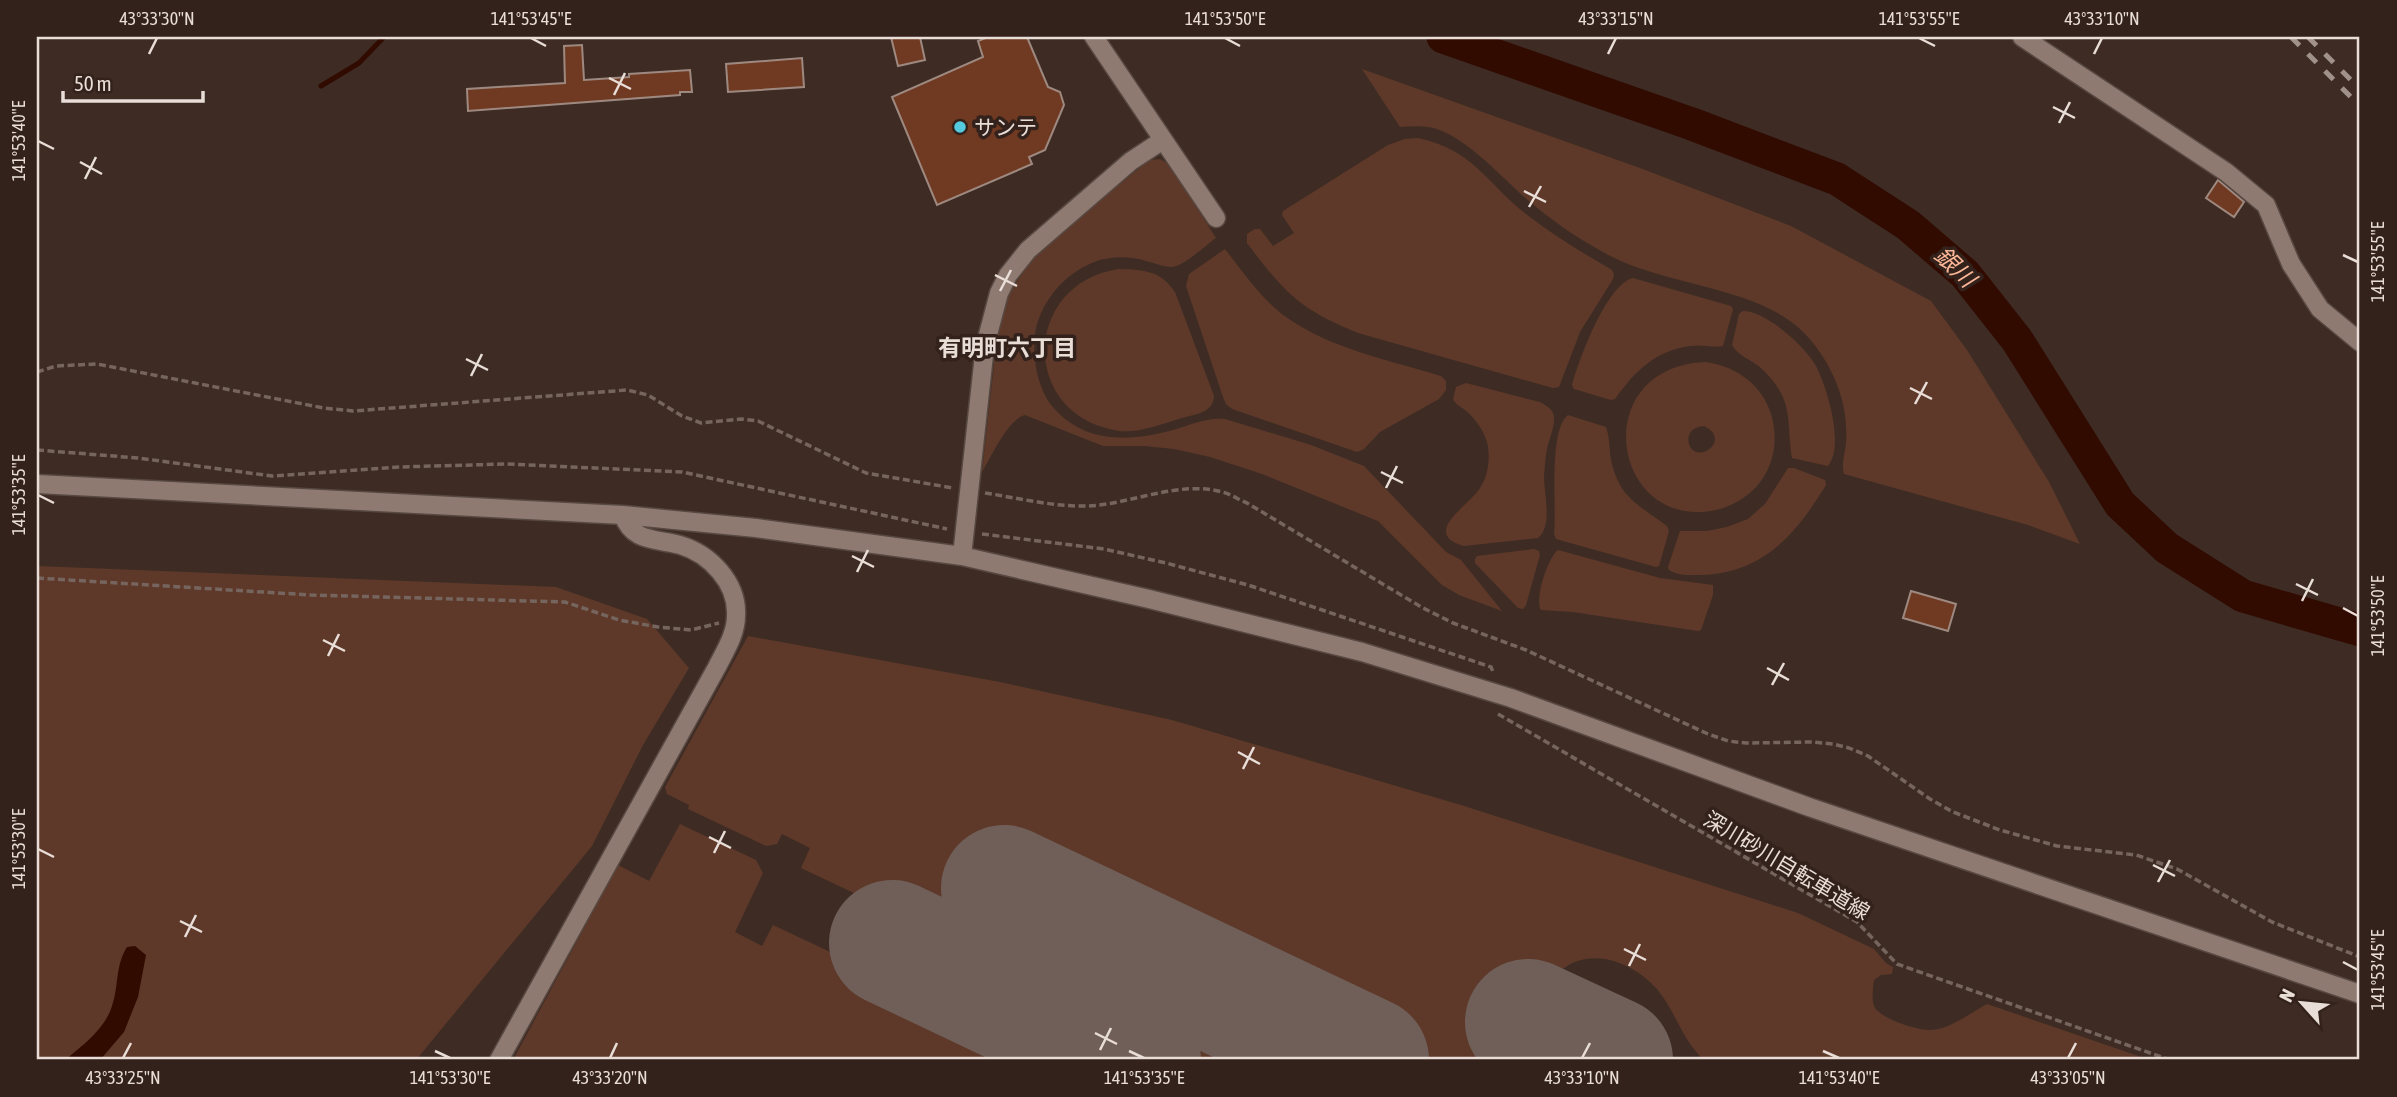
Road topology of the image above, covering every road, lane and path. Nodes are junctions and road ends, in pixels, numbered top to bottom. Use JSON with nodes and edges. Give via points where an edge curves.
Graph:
{"nodes":[{"id":1,"x":1094,"y":37,"type":"edge"},
{"id":2,"x":2022,"y":37,"type":"edge"},
{"id":3,"x":1163,"y":141,"type":"junction"},
{"id":4,"x":1216,"y":218,"type":"dead end"},
{"id":5,"x":2360,"y":342,"type":"edge"},
{"id":6,"x":37,"y":372,"type":"edge"},
{"id":7,"x":37,"y":484,"type":"edge"},
{"id":8,"x":970,"y":490,"type":"junction"},
{"id":9,"x":622,"y":515,"type":"junction"},
{"id":10,"x":962,"y":556,"type":"junction"},
{"id":11,"x":37,"y":578,"type":"edge"},
{"id":12,"x":737,"y":616,"type":"junction"},
{"id":13,"x":1489,"y":692,"type":"junction"},
{"id":14,"x":2360,"y":957,"type":"edge"},
{"id":15,"x":2360,"y":994,"type":"edge"},
{"id":16,"x":499,"y":1060,"type":"edge"},
{"id":17,"x":2170,"y":1060,"type":"edge"}],
"edges":[{"from":1,"to":3,"type":"street"},
{"from":2,"to":5,"type":"street","via":[[2226,172],[2266,205],[2291,264],[2320,309]]},
{"from":3,"to":4,"type":"street"},
{"from":3,"to":8,"type":"street","via":[[1131,161],[1038,241],[1008,275],[985,345]]},
{"from":6,"to":8,"type":"path","via":[[55,366],[97,364],[353,411],[627,390],[648,395],[701,423],[758,421],[866,473]]},
{"from":7,"to":9,"type":"street"},
{"from":8,"to":10,"type":"street"},
{"from":8,"to":14,"type":"path","via":[[1088,506],[1183,490],[1224,492],[1423,608],[1708,734],[1746,743],[1812,742],[1849,748],[1953,812],[2057,846],[2136,855],[2177,869],[2272,922]]},
{"from":9,"to":10,"type":"street"},
{"from":9,"to":12,"type":"street","via":[[633,532],[681,545],[717,568],[732,590]]},
{"from":10,"to":13,"type":"street","via":[[1362,652]]},
{"from":11,"to":12,"type":"path","via":[[312,595],[565,602],[619,620],[691,631]]},
{"from":12,"to":16,"type":"street","via":[[717,667]]},
{"from":13,"to":15,"type":"street"},
{"from":13,"to":17,"type":"path","name":"深川砂川自転車道線","via":[[1492,710],[1857,922],[1897,964]]}]}
